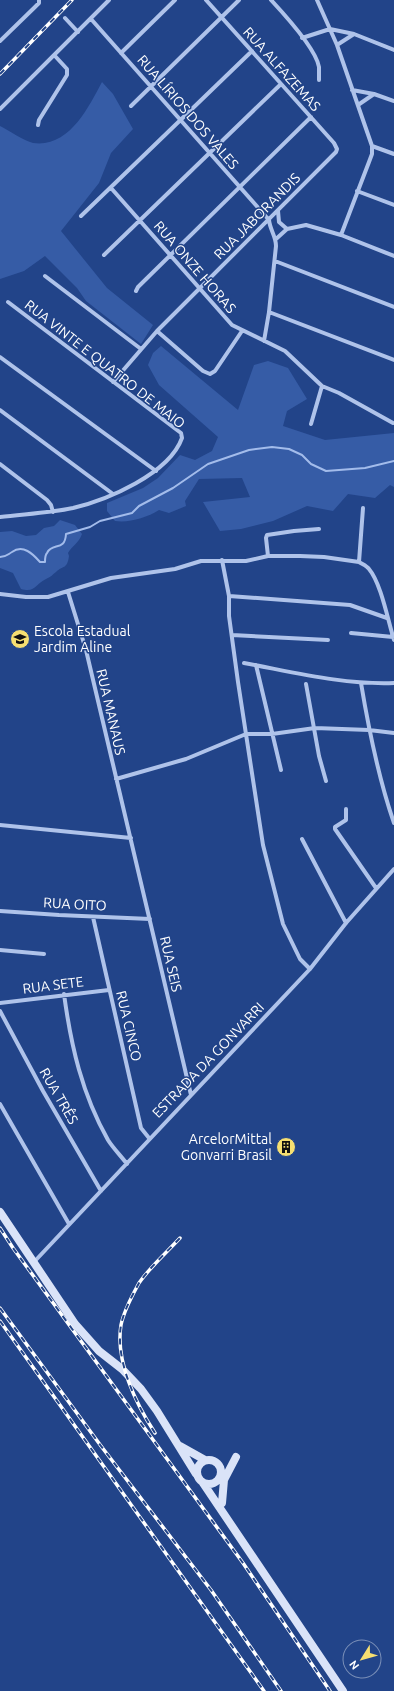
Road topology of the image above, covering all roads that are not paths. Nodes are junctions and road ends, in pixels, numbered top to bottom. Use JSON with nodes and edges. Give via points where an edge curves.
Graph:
{"nodes":[{"id":1,"x":39,"y":0,"type":"edge"},
{"id":2,"x":109,"y":0,"type":"edge"},
{"id":3,"x":175,"y":0,"type":"edge"},
{"id":4,"x":206,"y":0,"type":"edge"},
{"id":5,"x":239,"y":0,"type":"edge"},
{"id":6,"x":271,"y":0,"type":"edge"},
{"id":7,"x":318,"y":0,"type":"edge"},
{"id":8,"x":221,"y":17,"type":"junction"},
{"id":9,"x":66,"y":18,"type":"dead end"},
{"id":10,"x":91,"y":19,"type":"junction"},
{"id":11,"x":330,"y":29,"type":"junction"},
{"id":12,"x":78,"y":32,"type":"junction"},
{"id":13,"x":354,"y":34,"type":"junction"},
{"id":14,"x":302,"y":38,"type":"junction"},
{"id":15,"x":0,"y":41,"type":"edge"},
{"id":16,"x":337,"y":45,"type":"junction"},
{"id":17,"x":394,"y":50,"type":"edge"},
{"id":18,"x":252,"y":51,"type":"junction"},
{"id":19,"x":121,"y":53,"type":"junction"},
{"id":20,"x":55,"y":56,"type":"junction"},
{"id":21,"x":319,"y":80,"type":"dead end"},
{"id":22,"x":281,"y":84,"type":"junction"},
{"id":23,"x":151,"y":86,"type":"junction"},
{"id":24,"x":352,"y":90,"type":"junction"},
{"id":25,"x":374,"y":94,"type":"junction"},
{"id":26,"x":394,"y":101,"type":"edge"},
{"id":27,"x":358,"y":105,"type":"junction"},
{"id":28,"x":131,"y":106,"type":"dead end"},
{"id":29,"x":0,"y":109,"type":"edge"},
{"id":30,"x":311,"y":117,"type":"junction"},
{"id":31,"x":181,"y":119,"type":"junction"},
{"id":32,"x":38,"y":125,"type":"dead end"},
{"id":33,"x":372,"y":146,"type":"junction"},
{"id":34,"x":210,"y":153,"type":"junction"},
{"id":35,"x":335,"y":154,"type":"joint"},
{"id":36,"x":394,"y":154,"type":"edge"},
{"id":37,"x":240,"y":187,"type":"junction"},
{"id":38,"x":111,"y":188,"type":"junction"},
{"id":39,"x":357,"y":191,"type":"junction"},
{"id":40,"x":394,"y":205,"type":"edge"},
{"id":41,"x":278,"y":211,"type":"junction"},
{"id":42,"x":81,"y":216,"type":"dead end"},
{"id":43,"x":269,"y":220,"type":"junction"},
{"id":44,"x":140,"y":221,"type":"junction"},
{"id":45,"x":287,"y":229,"type":"junction"},
{"id":46,"x":341,"y":235,"type":"junction"},
{"id":47,"x":276,"y":239,"type":"junction"},
{"id":48,"x":104,"y":255,"type":"dead end"},
{"id":49,"x":170,"y":255,"type":"junction"},
{"id":50,"x":394,"y":256,"type":"edge"},
{"id":51,"x":275,"y":261,"type":"junction"},
{"id":52,"x":45,"y":276,"type":"dead end"},
{"id":53,"x":199,"y":289,"type":"junction"},
{"id":54,"x":136,"y":291,"type":"dead end"},
{"id":55,"x":8,"y":302,"type":"dead end"},
{"id":56,"x":394,"y":308,"type":"edge"},
{"id":57,"x":269,"y":312,"type":"junction"},
{"id":58,"x":157,"y":331,"type":"junction"},
{"id":59,"x":242,"y":331,"type":"junction"},
{"id":60,"x":264,"y":341,"type":"junction"},
{"id":61,"x":141,"y":349,"type":"junction"},
{"id":62,"x":0,"y":357,"type":"edge"},
{"id":63,"x":394,"y":360,"type":"edge"},
{"id":64,"x":113,"y":382,"type":"junction"},
{"id":65,"x":322,"y":386,"type":"junction"},
{"id":66,"x":0,"y":410,"type":"edge"},
{"id":67,"x":393,"y":423,"type":"dead end"},
{"id":68,"x":311,"y":424,"type":"dead end"},
{"id":69,"x":0,"y":464,"type":"edge"},
{"id":70,"x":156,"y":471,"type":"junction"},
{"id":71,"x":113,"y":494,"type":"junction"},
{"id":72,"x":363,"y":508,"type":"dead end"},
{"id":73,"x":53,"y":512,"type":"junction"},
{"id":74,"x":0,"y":517,"type":"edge"},
{"id":75,"x":319,"y":529,"type":"dead end"},
{"id":76,"x":268,"y":556,"type":"junction"},
{"id":77,"x":222,"y":560,"type":"junction"},
{"id":78,"x":359,"y":562,"type":"junction"},
{"id":79,"x":68,"y":592,"type":"junction"},
{"id":80,"x":0,"y":594,"type":"edge"},
{"id":81,"x":229,"y":596,"type":"junction"},
{"id":82,"x":387,"y":618,"type":"junction"},
{"id":83,"x":351,"y":634,"type":"dead end"},
{"id":84,"x":232,"y":635,"type":"junction"},
{"id":85,"x":394,"y":638,"type":"edge"},
{"id":86,"x":328,"y":640,"type":"dead end"},
{"id":87,"x":244,"y":663,"type":"dead end"},
{"id":88,"x":256,"y":665,"type":"junction"},
{"id":89,"x":361,"y":682,"type":"junction"},
{"id":90,"x":394,"y":683,"type":"edge"},
{"id":91,"x":306,"y":684,"type":"dead end"},
{"id":92,"x":315,"y":728,"type":"junction"},
{"id":93,"x":369,"y":730,"type":"junction"},
{"id":94,"x":246,"y":734,"type":"junction"},
{"id":95,"x":272,"y":734,"type":"junction"},
{"id":96,"x":394,"y":734,"type":"edge"},
{"id":97,"x":281,"y":770,"type":"dead end"},
{"id":98,"x":116,"y":779,"type":"junction"},
{"id":99,"x":326,"y":781,"type":"dead end"},
{"id":100,"x":346,"y":809,"type":"dead end"},
{"id":101,"x":394,"y":823,"type":"edge"},
{"id":102,"x":0,"y":825,"type":"edge"},
{"id":103,"x":130,"y":838,"type":"junction"},
{"id":104,"x":302,"y":839,"type":"dead end"},
{"id":105,"x":394,"y":869,"type":"edge"},
{"id":106,"x":376,"y":888,"type":"junction"},
{"id":107,"x":0,"y":911,"type":"edge"},
{"id":108,"x":93,"y":917,"type":"junction"},
{"id":109,"x":150,"y":919,"type":"junction"},
{"id":110,"x":346,"y":923,"type":"junction"},
{"id":111,"x":0,"y":950,"type":"edge"},
{"id":112,"x":44,"y":954,"type":"dead end"},
{"id":113,"x":310,"y":970,"type":"junction"},
{"id":114,"x":109,"y":990,"type":"junction"},
{"id":115,"x":64,"y":994,"type":"junction"},
{"id":116,"x":0,"y":1003,"type":"edge"},
{"id":117,"x":0,"y":1011,"type":"edge"},
{"id":118,"x":191,"y":1095,"type":"junction"},
{"id":119,"x":0,"y":1104,"type":"edge"},
{"id":120,"x":149,"y":1138,"type":"junction"},
{"id":121,"x":127,"y":1164,"type":"junction"},
{"id":122,"x":101,"y":1190,"type":"junction"},
{"id":123,"x":0,"y":1212,"type":"edge"},
{"id":124,"x":69,"y":1224,"type":"junction"},
{"id":125,"x":34,"y":1262,"type":"junction"},
{"id":126,"x":179,"y":1446,"type":"junction"},
{"id":127,"x":236,"y":1458,"type":"dead end"},
{"id":128,"x":205,"y":1460,"type":"junction"},
{"id":129,"x":196,"y":1474,"type":"junction"},
{"id":130,"x":219,"y":1479,"type":"junction"},
{"id":131,"x":203,"y":1483,"type":"junction"},
{"id":132,"x":222,"y":1503,"type":"junction"},
{"id":133,"x":225,"y":1514,"type":"junction"},
{"id":134,"x":343,"y":1691,"type":"edge"}],
"edges":[{"from":1,"to":15,"type":"street","via":[[39,3]]},
{"from":2,"to":10,"type":"street"},
{"from":3,"to":19,"type":"street"},
{"from":4,"to":8,"type":"street","name":"RUA ALFAZEMAS"},
{"from":5,"to":8,"type":"street"},
{"from":6,"to":14,"type":"street","via":[[290,20]]},
{"from":7,"to":11,"type":"street"},
{"from":8,"to":18,"type":"street","name":"RUA ALFAZEMAS"},
{"from":8,"to":23,"type":"street"},
{"from":9,"to":12,"type":"street"},
{"from":10,"to":12,"type":"street"},
{"from":10,"to":19,"type":"street","name":"RUA LÍRIOS DOS VALES"},
{"from":11,"to":13,"type":"street"},
{"from":11,"to":14,"type":"street"},
{"from":11,"to":16,"type":"street"},
{"from":12,"to":20,"type":"street"},
{"from":13,"to":16,"type":"street"},
{"from":13,"to":17,"type":"street"},
{"from":14,"to":21,"type":"street","via":[[318,66]]},
{"from":16,"to":24,"type":"street"},
{"from":18,"to":22,"type":"street","name":"RUA ALFAZEMAS"},
{"from":18,"to":31,"type":"street"},
{"from":19,"to":23,"type":"street","name":"RUA LÍRIOS DOS VALES"},
{"from":20,"to":29,"type":"street"},
{"from":20,"to":32,"type":"street","via":[[68,71]]},
{"from":22,"to":30,"type":"street","name":"RUA ALFAZEMAS"},
{"from":22,"to":34,"type":"street"},
{"from":23,"to":28,"type":"street"},
{"from":23,"to":31,"type":"street","name":"RUA LÍRIOS DOS VALES"},
{"from":24,"to":25,"type":"street"},
{"from":24,"to":27,"type":"street"},
{"from":25,"to":26,"type":"street"},
{"from":25,"to":27,"type":"street"},
{"from":27,"to":33,"type":"street"},
{"from":30,"to":35,"type":"street","name":"RUA ALFAZEMAS","via":[[334,143],[337,149]]},
{"from":30,"to":37,"type":"street"},
{"from":31,"to":34,"type":"street","name":"RUA LÍRIOS DOS VALES"},
{"from":31,"to":38,"type":"street"},
{"from":33,"to":36,"type":"street"},
{"from":33,"to":39,"type":"street","via":[[372,154]]},
{"from":34,"to":37,"type":"street","name":"RUA LÍRIOS DOS VALES"},
{"from":34,"to":44,"type":"street"},
{"from":35,"to":41,"type":"street","name":"RUA JABORANDIS"},
{"from":37,"to":43,"type":"street","name":"RUA LÍRIOS DOS VALES"},
{"from":37,"to":49,"type":"street"},
{"from":38,"to":42,"type":"street"},
{"from":38,"to":44,"type":"street","name":"RUA ONZE HORAS"},
{"from":39,"to":40,"type":"street"},
{"from":39,"to":46,"type":"street"},
{"from":41,"to":43,"type":"street","name":"RUA JABORANDIS"},
{"from":41,"to":45,"type":"street","via":[[279,222]]},
{"from":43,"to":47,"type":"street","via":[[270,229]]},
{"from":43,"to":53,"type":"street","name":"RUA JABORANDIS"},
{"from":44,"to":48,"type":"street"},
{"from":44,"to":49,"type":"street","name":"RUA ONZE HORAS"},
{"from":45,"to":46,"type":"street","via":[[306,225]]},
{"from":45,"to":47,"type":"street"},
{"from":46,"to":50,"type":"street"},
{"from":47,"to":51,"type":"street"},
{"from":49,"to":53,"type":"street","name":"RUA ONZE HORAS"},
{"from":49,"to":54,"type":"street"},
{"from":51,"to":56,"type":"street"},
{"from":51,"to":57,"type":"street"},
{"from":52,"to":61,"type":"street"},
{"from":53,"to":58,"type":"street","name":"RUA JABORANDIS"},
{"from":53,"to":59,"type":"street","name":"RUA ONZE HORAS","via":[[228,322]]},
{"from":55,"to":64,"type":"street","name":"RUA VINTE E QUATRO DE MAIO"},
{"from":57,"to":60,"type":"street"},
{"from":57,"to":63,"type":"street"},
{"from":58,"to":59,"type":"street","via":[[203,371],[210,374],[215,371]]},
{"from":58,"to":61,"type":"street","name":"RUA JABORANDIS"},
{"from":59,"to":60,"type":"street","name":"RUA ONZE HORAS"},
{"from":60,"to":65,"type":"street","name":"RUA ONZE HORAS","via":[[284,351]]},
{"from":61,"to":64,"type":"street","name":"RUA JABORANDIS"},
{"from":62,"to":70,"type":"street"},
{"from":64,"to":70,"type":"street","name":"RUA VINTE E QUATRO DE MAIO","via":[[181,434],[179,445]]},
{"from":65,"to":67,"type":"street","name":"RUA ONZE HORAS"},
{"from":65,"to":68,"type":"street"},
{"from":66,"to":71,"type":"street"},
{"from":69,"to":73,"type":"street","via":[[47,500]]},
{"from":70,"to":71,"type":"street"},
{"from":71,"to":73,"type":"street","via":[[85,505]]},
{"from":72,"to":78,"type":"street"},
{"from":73,"to":74,"type":"street"},
{"from":75,"to":76,"type":"street","via":[[268,535]]},
{"from":76,"to":77,"type":"street","via":[[246,561]]},
{"from":76,"to":78,"type":"street","via":[[324,557]]},
{"from":77,"to":79,"type":"street","via":[[201,561],[175,569],[111,578]]},
{"from":77,"to":81,"type":"street"},
{"from":78,"to":82,"type":"street","via":[[372,574]]},
{"from":79,"to":80,"type":"street","via":[[48,597]]},
{"from":79,"to":98,"type":"street","name":"RUA MANAUS","via":[[86,650]]},
{"from":81,"to":82,"type":"street","via":[[350,605]]},
{"from":81,"to":84,"type":"street"},
{"from":82,"to":85,"type":"street"},
{"from":83,"to":85,"type":"street"},
{"from":84,"to":86,"type":"street"},
{"from":84,"to":94,"type":"street"},
{"from":87,"to":88,"type":"street"},
{"from":88,"to":89,"type":"street","via":[[328,679]]},
{"from":88,"to":95,"type":"street"},
{"from":89,"to":90,"type":"street"},
{"from":89,"to":93,"type":"street"},
{"from":91,"to":92,"type":"street"},
{"from":92,"to":93,"type":"street"},
{"from":92,"to":95,"type":"street"},
{"from":92,"to":99,"type":"street"},
{"from":93,"to":96,"type":"street"},
{"from":93,"to":101,"type":"street","via":[[383,792]]},
{"from":94,"to":95,"type":"street"},
{"from":94,"to":98,"type":"street","via":[[186,760]]},
{"from":94,"to":113,"type":"street","via":[[263,845],[283,924],[300,959]]},
{"from":95,"to":97,"type":"street"},
{"from":98,"to":103,"type":"street","name":"RUA MANAUS"},
{"from":100,"to":106,"type":"street","via":[[346,820],[334,829]]},
{"from":102,"to":103,"type":"street"},
{"from":103,"to":109,"type":"street","name":"RUA SEIS"},
{"from":104,"to":110,"type":"street"},
{"from":105,"to":106,"type":"street","name":"ESTRADA DA GONVARRI"},
{"from":106,"to":110,"type":"street","name":"ESTRADA DA GONVARRI"},
{"from":107,"to":108,"type":"street","name":"RUA OITO"},
{"from":108,"to":109,"type":"street","name":"RUA OITO"},
{"from":108,"to":114,"type":"street","name":"RUA CINCO"},
{"from":109,"to":118,"type":"street","name":"RUA SEIS"},
{"from":110,"to":113,"type":"street","name":"ESTRADA DA GONVARRI"},
{"from":111,"to":112,"type":"street"},
{"from":113,"to":118,"type":"street","name":"ESTRADA DA GONVARRI"},
{"from":114,"to":115,"type":"street","name":"RUA SETE"},
{"from":114,"to":120,"type":"street","name":"RUA CINCO","via":[[142,1128]]},
{"from":115,"to":116,"type":"street","name":"RUA SETE"},
{"from":115,"to":121,"type":"street","via":[[78,1072],[90,1104],[109,1141]]},
{"from":117,"to":122,"type":"street","name":"RUA TRÊS"},
{"from":118,"to":120,"type":"street","name":"ESTRADA DA GONVARRI"},
{"from":119,"to":124,"type":"street"},
{"from":120,"to":121,"type":"street","name":"ESTRADA DA GONVARRI"},
{"from":121,"to":122,"type":"street","name":"ESTRADA DA GONVARRI"},
{"from":122,"to":124,"type":"street","name":"ESTRADA DA GONVARRI"},
{"from":123,"to":125,"type":"main road"},
{"from":124,"to":125,"type":"street","name":"ESTRADA DA GONVARRI"},
{"from":125,"to":126,"type":"main road","via":[[88,1340],[141,1389]]},
{"from":126,"to":128,"type":"main road"},
{"from":126,"to":129,"type":"main road"},
{"from":127,"to":132,"type":"main road","via":[[224,1480]]},
{"from":128,"to":129,"type":"main road","via":[[200,1463]]},
{"from":128,"to":130,"type":"main road","via":[[219,1464]]},
{"from":129,"to":131,"type":"main road"},
{"from":130,"to":131,"type":"main road","via":[[209,1485]]},
{"from":130,"to":132,"type":"main road","via":[[217,1494]]},
{"from":131,"to":133,"type":"main road"},
{"from":132,"to":133,"type":"main road"},
{"from":133,"to":134,"type":"main road"}]}
